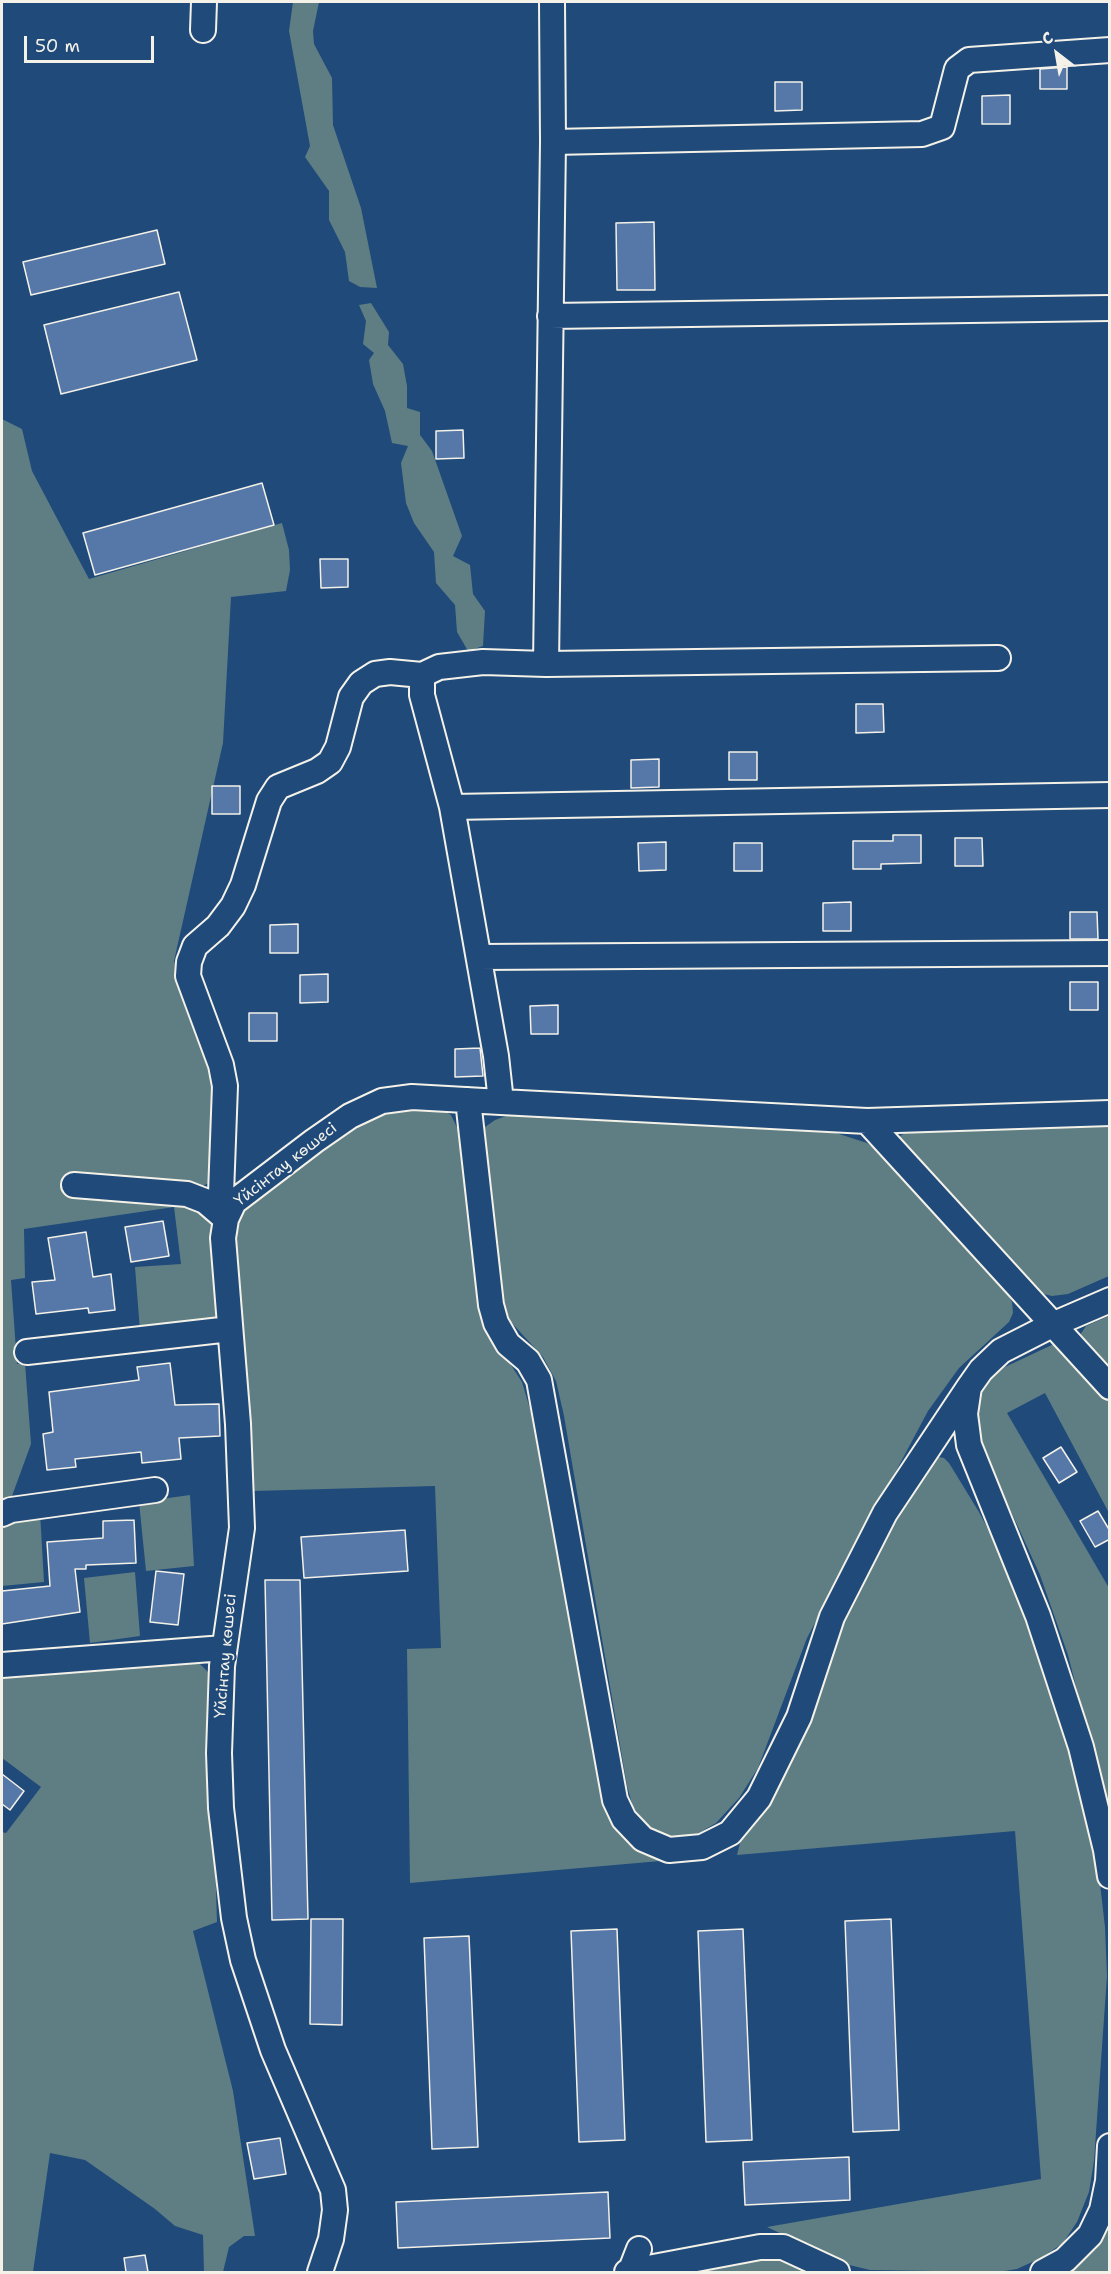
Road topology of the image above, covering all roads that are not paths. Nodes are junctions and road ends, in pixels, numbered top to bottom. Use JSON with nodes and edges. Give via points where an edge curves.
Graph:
{"nodes":[{"id":1,"x":204,"y":2,"type":"edge"},
{"id":2,"x":552,"y":2,"type":"edge"},
{"id":3,"x":203,"y":30,"type":"dead end"},
{"id":4,"x":1110,"y":50,"type":"edge"},
{"id":5,"x":553,"y":142,"type":"junction"},
{"id":6,"x":1110,"y":308,"type":"edge"},
{"id":7,"x":550,"y":316,"type":"junction"},
{"id":8,"x":998,"y":658,"type":"dead end"},
{"id":9,"x":546,"y":664,"type":"junction"},
{"id":10,"x":422,"y":675,"type":"junction"},
{"id":11,"x":1110,"y":795,"type":"edge"},
{"id":12,"x":452,"y":807,"type":"junction"},
{"id":13,"x":1110,"y":953,"type":"edge"},
{"id":14,"x":479,"y":957,"type":"junction"},
{"id":15,"x":468,"y":1100,"type":"junction"},
{"id":16,"x":501,"y":1102,"type":"junction"},
{"id":17,"x":1110,"y":1113,"type":"edge"},
{"id":18,"x":867,"y":1121,"type":"junction"},
{"id":19,"x":74,"y":1185,"type":"dead end"},
{"id":20,"x":226,"y":1219,"type":"junction"},
{"id":21,"x":1110,"y":1300,"type":"edge"},
{"id":22,"x":1052,"y":1325,"type":"junction"},
{"id":23,"x":230,"y":1329,"type":"junction"},
{"id":24,"x":27,"y":1352,"type":"dead end"},
{"id":25,"x":969,"y":1387,"type":"junction"},
{"id":26,"x":1110,"y":1388,"type":"edge"},
{"id":27,"x":155,"y":1491,"type":"dead end"},
{"id":28,"x":2,"y":1514,"type":"edge"},
{"id":29,"x":224,"y":1648,"type":"junction"},
{"id":30,"x":2,"y":1665,"type":"edge"},
{"id":31,"x":1110,"y":1876,"type":"edge"},
{"id":32,"x":1110,"y":2146,"type":"edge"},
{"id":33,"x":639,"y":2249,"type":"dead end"},
{"id":34,"x":320,"y":2272,"type":"edge"},
{"id":35,"x":629,"y":2272,"type":"edge"},
{"id":36,"x":837,"y":2272,"type":"edge"},
{"id":37,"x":1043,"y":2272,"type":"edge"}],
"edges":[{"from":1,"to":3,"type":"street"},
{"from":2,"to":5,"type":"street"},
{"from":4,"to":5,"type":"street","via":[[969,60],[957,69],[942,128],[922,134]]},
{"from":5,"to":7,"type":"street"},
{"from":6,"to":7,"type":"street"},
{"from":7,"to":9,"type":"street"},
{"from":8,"to":9,"type":"street"},
{"from":9,"to":10,"type":"street","via":[[483,662],[439,667]]},
{"from":10,"to":12,"type":"street","via":[[422,695]]},
{"from":10,"to":20,"type":"street","via":[[390,672],[361,682],[351,697],[338,747],[330,762],[278,787],[268,801],[233,906],[195,946],[188,976],[225,1086],[221,1194]]},
{"from":11,"to":12,"type":"street"},
{"from":12,"to":14,"type":"street"},
{"from":13,"to":14,"type":"street"},
{"from":14,"to":16,"type":"street"},
{"from":15,"to":16,"type":"street","name":"Үйсінтау көшесі"},
{"from":15,"to":20,"type":"street","name":"Үйсінтау көшесі","via":[[412,1097],[382,1101],[350,1116],[234,1202]]},
{"from":15,"to":25,"type":"street","via":[[491,1305],[508,1344],[528,1361],[539,1380],[615,1800],[624,1819],[643,1839],[669,1850],[702,1847],[730,1833],[759,1798],[799,1717],[832,1617],[885,1513]]},
{"from":16,"to":18,"type":"street","name":"Үйсінтау көшесі"},
{"from":17,"to":18,"type":"street","name":"Үйсінтау көшесі"},
{"from":18,"to":22,"type":"street"},
{"from":19,"to":20,"type":"street","via":[[187,1194],[205,1201]]},
{"from":20,"to":23,"type":"street","name":"Үйсінтау көшесі","via":[[223,1238]]},
{"from":21,"to":22,"type":"street"},
{"from":22,"to":25,"type":"street","via":[[1001,1352]]},
{"from":22,"to":26,"type":"street"},
{"from":23,"to":24,"type":"street"},
{"from":23,"to":29,"type":"street","name":"Үйсінтау көшесі","via":[[242,1528]]},
{"from":25,"to":31,"type":"street","via":[[965,1414],[969,1445],[1038,1617],[1081,1746]]},
{"from":27,"to":28,"type":"street"},
{"from":29,"to":30,"type":"street"},
{"from":29,"to":34,"type":"street","name":"Үйсінтау көшесі","via":[[219,1753],[221,1808],[234,1918],[243,1960],[273,2050],[333,2190],[331,2239]]},
{"from":32,"to":37,"type":"street","via":[[1102,2210],[1089,2235],[1065,2260]]},
{"from":33,"to":35,"type":"street"},
{"from":35,"to":36,"type":"street","via":[[760,2247],[783,2247]]}]}
